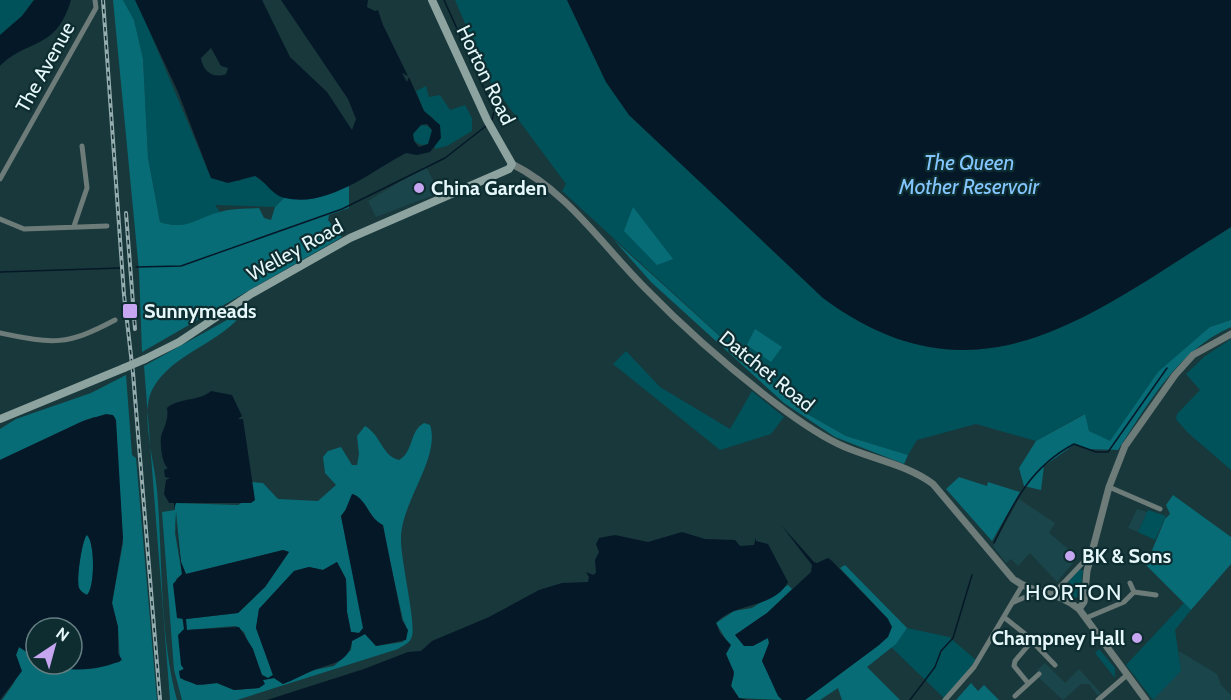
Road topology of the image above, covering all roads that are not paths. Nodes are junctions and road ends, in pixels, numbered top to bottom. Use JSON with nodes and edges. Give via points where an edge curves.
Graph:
{"nodes":[{"id":1,"x":95,"y":0,"type":"edge"},
{"id":2,"x":432,"y":0,"type":"edge"},
{"id":3,"x":82,"y":146,"type":"dead end"},
{"id":4,"x":512,"y":164,"type":"junction"},
{"id":5,"x":0,"y":179,"type":"edge"},
{"id":6,"x":0,"y":219,"type":"edge"},
{"id":7,"x":74,"y":226,"type":"junction"},
{"id":8,"x":107,"y":226,"type":"dead end"},
{"id":9,"x":115,"y":320,"type":"dead end"},
{"id":10,"x":0,"y":333,"type":"edge"},
{"id":11,"x":1231,"y":334,"type":"edge"},
{"id":12,"x":0,"y":419,"type":"edge"},
{"id":13,"x":1109,"y":487,"type":"junction"},
{"id":14,"x":1160,"y":509,"type":"dead end"},
{"id":15,"x":1092,"y":553,"type":"junction"},
{"id":16,"x":1130,"y":583,"type":"dead end"},
{"id":17,"x":1022,"y":586,"type":"junction"},
{"id":18,"x":1037,"y":591,"type":"junction"},
{"id":19,"x":1134,"y":592,"type":"junction"},
{"id":20,"x":1054,"y":593,"type":"junction"},
{"id":21,"x":1156,"y":595,"type":"dead end"},
{"id":22,"x":1014,"y":602,"type":"junction"},
{"id":23,"x":1078,"y":609,"type":"junction"},
{"id":24,"x":1005,"y":618,"type":"junction"},
{"id":25,"x":1086,"y":618,"type":"junction"},
{"id":26,"x":1032,"y":641,"type":"junction"},
{"id":27,"x":1055,"y":665,"type":"dead end"},
{"id":28,"x":1039,"y":674,"type":"dead end"},
{"id":29,"x":1127,"y":675,"type":"junction"},
{"id":30,"x":1028,"y":683,"type":"junction"},
{"id":31,"x":1015,"y":696,"type":"dead end"},
{"id":32,"x":945,"y":700,"type":"edge"},
{"id":33,"x":1098,"y":700,"type":"edge"},
{"id":34,"x":1146,"y":700,"type":"edge"}],
"edges":[{"from":1,"to":5,"type":"street","name":"The Avenue","via":[[96,8]]},
{"from":2,"to":4,"type":"main road","name":"Horton Road"},
{"from":3,"to":7,"type":"street","via":[[87,188]]},
{"from":4,"to":12,"type":"main road","name":"Welley Road","bridge":true,"via":[[496,176],[423,204],[312,257],[146,359]]},
{"from":4,"to":17,"type":"street","name":"Datchet Road","via":[[556,194],[645,288],[775,402],[843,446],[933,484]]},
{"from":6,"to":7,"type":"street","via":[[24,229]]},
{"from":7,"to":8,"type":"street"},
{"from":9,"to":10,"type":"street","via":[[84,336],[58,342]]},
{"from":11,"to":13,"type":"street","via":[[1193,355],[1174,375],[1125,446]]},
{"from":13,"to":14,"type":"street"},
{"from":13,"to":15,"type":"street"},
{"from":15,"to":20,"type":"street"},
{"from":15,"to":23,"type":"street","via":[[1084,602]]},
{"from":16,"to":19,"type":"street"},
{"from":17,"to":18,"type":"street","name":"Datchet Road"},
{"from":17,"to":22,"type":"street"},
{"from":18,"to":20,"type":"street","name":"Datchet Road"},
{"from":18,"to":22,"type":"street"},
{"from":19,"to":21,"type":"street"},
{"from":19,"to":25,"type":"street","via":[[1124,602]]},
{"from":20,"to":23,"type":"street","name":"Datchet Road"},
{"from":22,"to":24,"type":"street"},
{"from":23,"to":25,"type":"street","name":"Datchet Road"},
{"from":24,"to":26,"type":"street"},
{"from":24,"to":32,"type":"street","via":[[974,667]]},
{"from":25,"to":29,"type":"street","name":"Datchet Road"},
{"from":26,"to":27,"type":"street"},
{"from":26,"to":30,"type":"street","via":[[1014,666]]},
{"from":28,"to":30,"type":"street"},
{"from":29,"to":33,"type":"street"},
{"from":29,"to":34,"type":"street","name":"Datchet Road"},
{"from":30,"to":31,"type":"street"}]}
